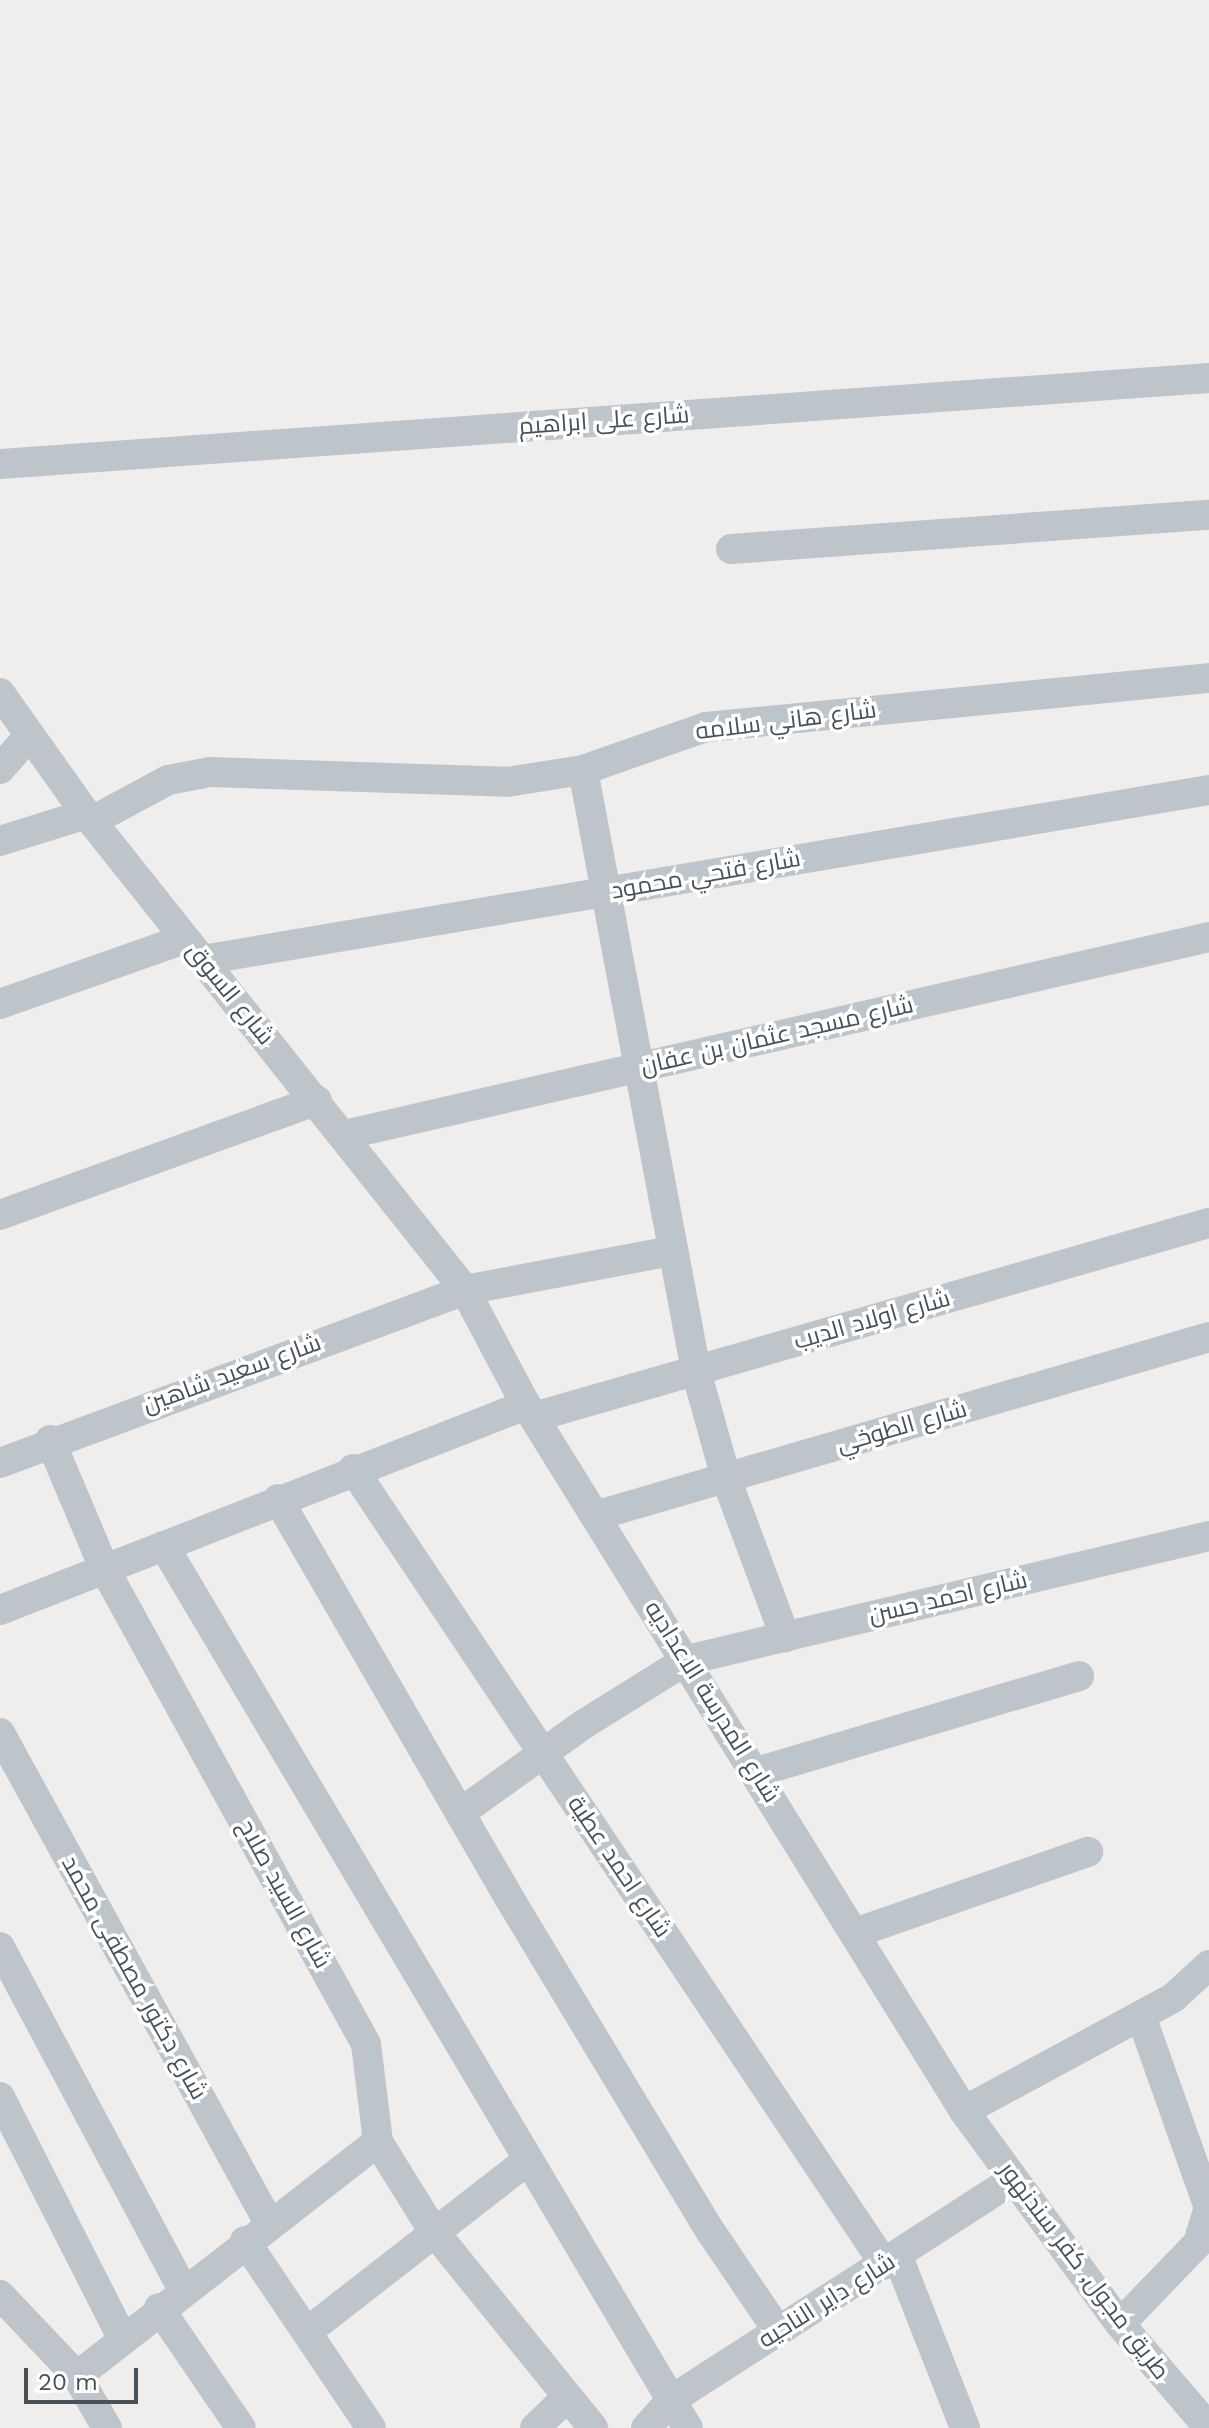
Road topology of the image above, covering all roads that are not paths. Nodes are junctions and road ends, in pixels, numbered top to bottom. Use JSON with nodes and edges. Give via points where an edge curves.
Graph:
{"nodes":[{"id":1,"x":1209,"y":378,"type":"edge"},
{"id":2,"x":0,"y":464,"type":"edge"},
{"id":3,"x":1209,"y":515,"type":"edge"},
{"id":4,"x":731,"y":549,"type":"dead end"},
{"id":5,"x":1209,"y":678,"type":"edge"},
{"id":6,"x":0,"y":693,"type":"edge"},
{"id":7,"x":29,"y":736,"type":"junction"},
{"id":8,"x":0,"y":769,"type":"edge"},
{"id":9,"x":583,"y":770,"type":"junction"},
{"id":10,"x":1209,"y":790,"type":"edge"},
{"id":11,"x":89,"y":818,"type":"junction"},
{"id":12,"x":0,"y":841,"type":"edge"},
{"id":13,"x":604,"y":893,"type":"junction"},
{"id":14,"x":1209,"y":937,"type":"edge"},
{"id":15,"x":194,"y":950,"type":"junction"},
{"id":16,"x":0,"y":1004,"type":"edge"},
{"id":17,"x":637,"y":1067,"type":"junction"},
{"id":18,"x":317,"y":1100,"type":"junction"},
{"id":19,"x":344,"y":1135,"type":"junction"},
{"id":20,"x":0,"y":1215,"type":"edge"},
{"id":21,"x":1209,"y":1223,"type":"edge"},
{"id":22,"x":671,"y":1251,"type":"junction"},
{"id":23,"x":465,"y":1290,"type":"junction"},
{"id":24,"x":1209,"y":1337,"type":"edge"},
{"id":25,"x":696,"y":1371,"type":"junction"},
{"id":26,"x":530,"y":1411,"type":"junction"},
{"id":27,"x":50,"y":1440,"type":"junction"},
{"id":28,"x":0,"y":1463,"type":"edge"},
{"id":29,"x":353,"y":1469,"type":"junction"},
{"id":30,"x":726,"y":1478,"type":"junction"},
{"id":31,"x":278,"y":1499,"type":"junction"},
{"id":32,"x":595,"y":1516,"type":"junction"},
{"id":33,"x":1209,"y":1536,"type":"edge"},
{"id":34,"x":164,"y":1546,"type":"junction"},
{"id":35,"x":104,"y":1568,"type":"junction"},
{"id":36,"x":0,"y":1610,"type":"edge"},
{"id":37,"x":785,"y":1637,"type":"junction"},
{"id":38,"x":687,"y":1660,"type":"junction"},
{"id":39,"x":1079,"y":1676,"type":"dead end"},
{"id":40,"x":0,"y":1733,"type":"edge"},
{"id":41,"x":543,"y":1754,"type":"junction"},
{"id":42,"x":757,"y":1772,"type":"junction"},
{"id":43,"x":460,"y":1813,"type":"junction"},
{"id":44,"x":1088,"y":1852,"type":"dead end"},
{"id":45,"x":855,"y":1933,"type":"junction"},
{"id":46,"x":0,"y":1947,"type":"edge"},
{"id":47,"x":1209,"y":1965,"type":"edge"},
{"id":48,"x":1141,"y":2016,"type":"junction"},
{"id":49,"x":0,"y":2097,"type":"edge"},
{"id":50,"x":964,"y":2111,"type":"junction"},
{"id":51,"x":378,"y":2142,"type":"junction"},
{"id":52,"x":527,"y":2161,"type":"junction"},
{"id":53,"x":1013,"y":2180,"type":"junction"},
{"id":54,"x":432,"y":2229,"type":"junction"},
{"id":55,"x":257,"y":2232,"type":"junction"},
{"id":56,"x":891,"y":2261,"type":"junction"},
{"id":57,"x":0,"y":2295,"type":"edge"},
{"id":58,"x":171,"y":2299,"type":"junction"},
{"id":59,"x":1120,"y":2324,"type":"junction"},
{"id":60,"x":778,"y":2331,"type":"junction"},
{"id":61,"x":307,"y":2332,"type":"junction"},
{"id":62,"x":122,"y":2337,"type":"junction"},
{"id":63,"x":77,"y":2376,"type":"junction"},
{"id":64,"x":565,"y":2399,"type":"junction"},
{"id":65,"x":671,"y":2400,"type":"junction"},
{"id":66,"x":240,"y":2427,"type":"edge"},
{"id":67,"x":107,"y":2428,"type":"edge"},
{"id":68,"x":371,"y":2428,"type":"edge"},
{"id":69,"x":535,"y":2428,"type":"edge"},
{"id":70,"x":593,"y":2428,"type":"edge"},
{"id":71,"x":646,"y":2428,"type":"edge"},
{"id":72,"x":688,"y":2428,"type":"edge"},
{"id":73,"x":965,"y":2428,"type":"edge"},
{"id":74,"x":1209,"y":2428,"type":"edge"}],
"edges":[{"from":1,"to":2,"type":"street","name":"شارع على ابراهيم"},
{"from":3,"to":4,"type":"street"},
{"from":5,"to":9,"type":"street","name":"شارع هاني سلامه","via":[[706,727]]},
{"from":6,"to":7,"type":"street","name":"شارع السوق"},
{"from":7,"to":8,"type":"street"},
{"from":7,"to":11,"type":"street","name":"شارع السوق"},
{"from":9,"to":11,"type":"street","name":"شارع هاني سلامه","via":[[468,783],[210,772],[168,780]]},
{"from":9,"to":13,"type":"street"},
{"from":10,"to":13,"type":"street","name":"شارع فتحي محمود"},
{"from":11,"to":12,"type":"street","name":"شارع هاني سلامه"},
{"from":11,"to":15,"type":"street","name":"شارع السوق"},
{"from":13,"to":15,"type":"street","name":"شارع فتحي محمود"},
{"from":13,"to":17,"type":"street"},
{"from":14,"to":17,"type":"street","name":"شارع مسجد عثمان بن عفان"},
{"from":15,"to":16,"type":"street","name":"شارع فتحي محمود"},
{"from":15,"to":18,"type":"street","name":"شارع السوق"},
{"from":17,"to":19,"type":"street","name":"شارع مسجد عثمان بن عفان"},
{"from":17,"to":22,"type":"street"},
{"from":18,"to":19,"type":"street","name":"شارع السوق"},
{"from":18,"to":20,"type":"street"},
{"from":19,"to":23,"type":"street","name":"شارع السوق"},
{"from":21,"to":25,"type":"street","name":"شارع اولاد الديب"},
{"from":22,"to":23,"type":"street","name":"شارع سعيد شاهين"},
{"from":22,"to":25,"type":"street"},
{"from":23,"to":26,"type":"street","name":"شارع المدرسة الاعداديه"},
{"from":23,"to":27,"type":"street","name":"شارع سعيد شاهين"},
{"from":24,"to":30,"type":"street","name":"شارع الطوخي"},
{"from":25,"to":26,"type":"street","name":"شارع اولاد الديب"},
{"from":25,"to":30,"type":"street"},
{"from":26,"to":29,"type":"street","name":"شارع اولاد الديب"},
{"from":26,"to":32,"type":"street","name":"شارع المدرسة الاعداديه"},
{"from":27,"to":28,"type":"street","name":"شارع سعيد شاهين"},
{"from":27,"to":35,"type":"street","name":"شارع السيد صلاح"},
{"from":29,"to":31,"type":"street","name":"شارع اولاد الديب"},
{"from":29,"to":41,"type":"street","name":"شارع احمد عطية"},
{"from":30,"to":32,"type":"street","name":"شارع الطوخي"},
{"from":30,"to":37,"type":"street"},
{"from":31,"to":34,"type":"street","name":"شارع اولاد الديب"},
{"from":31,"to":43,"type":"street"},
{"from":32,"to":38,"type":"street","name":"شارع المدرسة الاعداديه"},
{"from":33,"to":37,"type":"street","name":"شارع احمد حسن"},
{"from":34,"to":35,"type":"street","name":"شارع اولاد الديب"},
{"from":34,"to":52,"type":"street"},
{"from":35,"to":36,"type":"street","name":"شارع اولاد الديب"},
{"from":35,"to":51,"type":"street","name":"شارع السيد صلاح","via":[[366,2044]]},
{"from":37,"to":38,"type":"street","name":"شارع احمد حسن"},
{"from":38,"to":41,"type":"street","name":"شارع احمد حسن"},
{"from":38,"to":42,"type":"street","name":"شارع المدرسة الاعداديه"},
{"from":39,"to":42,"type":"street"},
{"from":40,"to":55,"type":"street","name":"شارع دكتور مصطفى محمد"},
{"from":41,"to":43,"type":"street","name":"شارع احمد حسن"},
{"from":41,"to":56,"type":"street","name":"شارع احمد عطية"},
{"from":42,"to":45,"type":"street","name":"شارع المدرسة الاعداديه"},
{"from":43,"to":60,"type":"street","via":[[711,2232]]},
{"from":44,"to":45,"type":"street"},
{"from":45,"to":50,"type":"street","name":"شارع المدرسة الاعداديه"},
{"from":46,"to":58,"type":"street"},
{"from":47,"to":48,"type":"street"},
{"from":48,"to":50,"type":"street"},
{"from":48,"to":59,"type":"street","via":[[1209,2208],[1198,2243]]},
{"from":49,"to":62,"type":"street"},
{"from":50,"to":53,"type":"street","name":"طريق مجول, كفر سندنهور"},
{"from":51,"to":54,"type":"street","name":"شارع السيد صلاح"},
{"from":51,"to":55,"type":"street"},
{"from":52,"to":54,"type":"street"},
{"from":52,"to":65,"type":"street"},
{"from":53,"to":56,"type":"street","name":"شارع داير الناحيه"},
{"from":53,"to":59,"type":"street","name":"طريق مجول, كفر سندنهور"},
{"from":54,"to":61,"type":"street"},
{"from":54,"to":64,"type":"street","name":"شارع السيد صلاح"},
{"from":55,"to":58,"type":"street"},
{"from":55,"to":61,"type":"street","name":"شارع دكتور مصطفى محمد"},
{"from":56,"to":60,"type":"street","name":"شارع داير الناحيه"},
{"from":56,"to":73,"type":"street","name":"شارع احمد عطية"},
{"from":57,"to":63,"type":"street"},
{"from":58,"to":62,"type":"street"},
{"from":58,"to":66,"type":"street"},
{"from":59,"to":74,"type":"street","name":"طريق مجول, كفر سندنهور"},
{"from":60,"to":65,"type":"street","name":"شارع داير الناحيه"},
{"from":61,"to":68,"type":"street","name":"شارع دكتور مصطفى محمد"},
{"from":62,"to":63,"type":"street"},
{"from":63,"to":67,"type":"street"},
{"from":64,"to":69,"type":"street"},
{"from":64,"to":70,"type":"street","name":"شارع السيد صلاح"},
{"from":65,"to":71,"type":"street","name":"شارع داير الناحيه"},
{"from":65,"to":72,"type":"street"}]}
